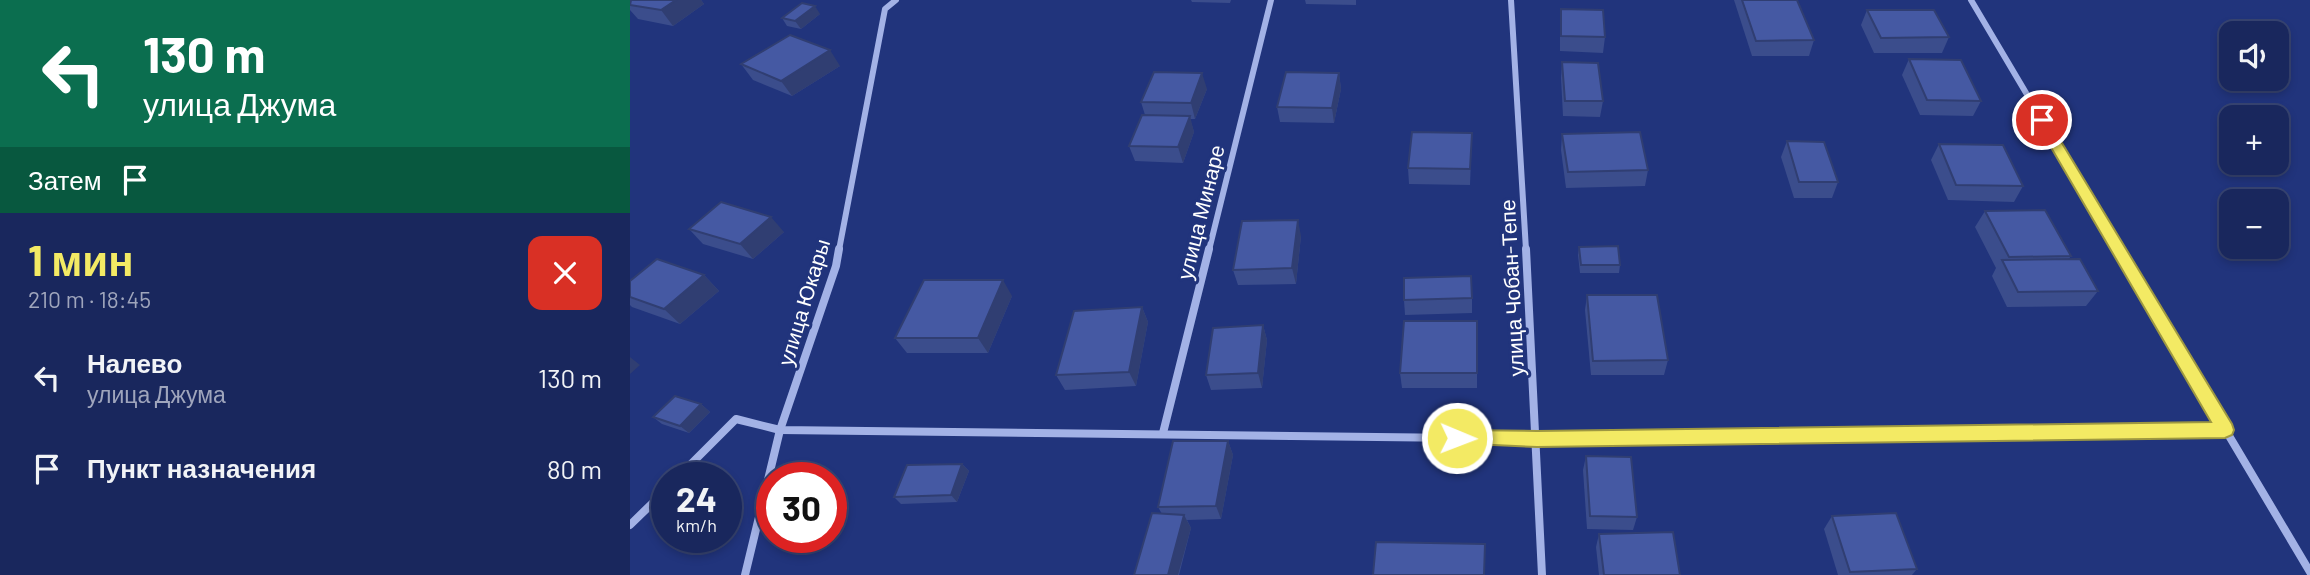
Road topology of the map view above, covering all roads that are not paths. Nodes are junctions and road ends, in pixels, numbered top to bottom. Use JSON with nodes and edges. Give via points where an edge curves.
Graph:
{"nodes":[{"id":1,"x":896,"y":0,"type":"edge"},
{"id":2,"x":1271,"y":0,"type":"edge"},
{"id":3,"x":1511,"y":0,"type":"edge"},
{"id":4,"x":1971,"y":0,"type":"edge"},
{"id":5,"x":780,"y":430,"type":"junction"},
{"id":6,"x":2225,"y":430,"type":"junction"},
{"id":7,"x":1163,"y":433,"type":"junction"},
{"id":8,"x":1537,"y":439,"type":"junction"},
{"id":9,"x":693,"y":462,"type":"edge"},
{"id":10,"x":651,"y":504,"type":"edge"},
{"id":11,"x":630,"y":525,"type":"edge"},
{"id":12,"x":2310,"y":572,"type":"edge"},
{"id":13,"x":745,"y":575,"type":"edge"},
{"id":14,"x":1542,"y":575,"type":"edge"}],
"edges":[{"from":1,"to":5,"type":"street","name":"улица Юкары","via":[[885,9],[836,266]]},
{"from":2,"to":7,"type":"street","name":"улица Минаре"},
{"from":3,"to":8,"type":"street","name":"улица Чобан-Тепе"},
{"from":4,"to":6,"type":"street"},
{"from":5,"to":7,"type":"street"},
{"from":5,"to":9,"type":"street","via":[[736,419]]},
{"from":5,"to":13,"type":"street","name":"улица Юкары"},
{"from":6,"to":8,"type":"street"},
{"from":6,"to":12,"type":"street"},
{"from":7,"to":8,"type":"street"},
{"from":8,"to":14,"type":"street","name":"улица Чобан-Тепе"},
{"from":10,"to":11,"type":"street"}]}
